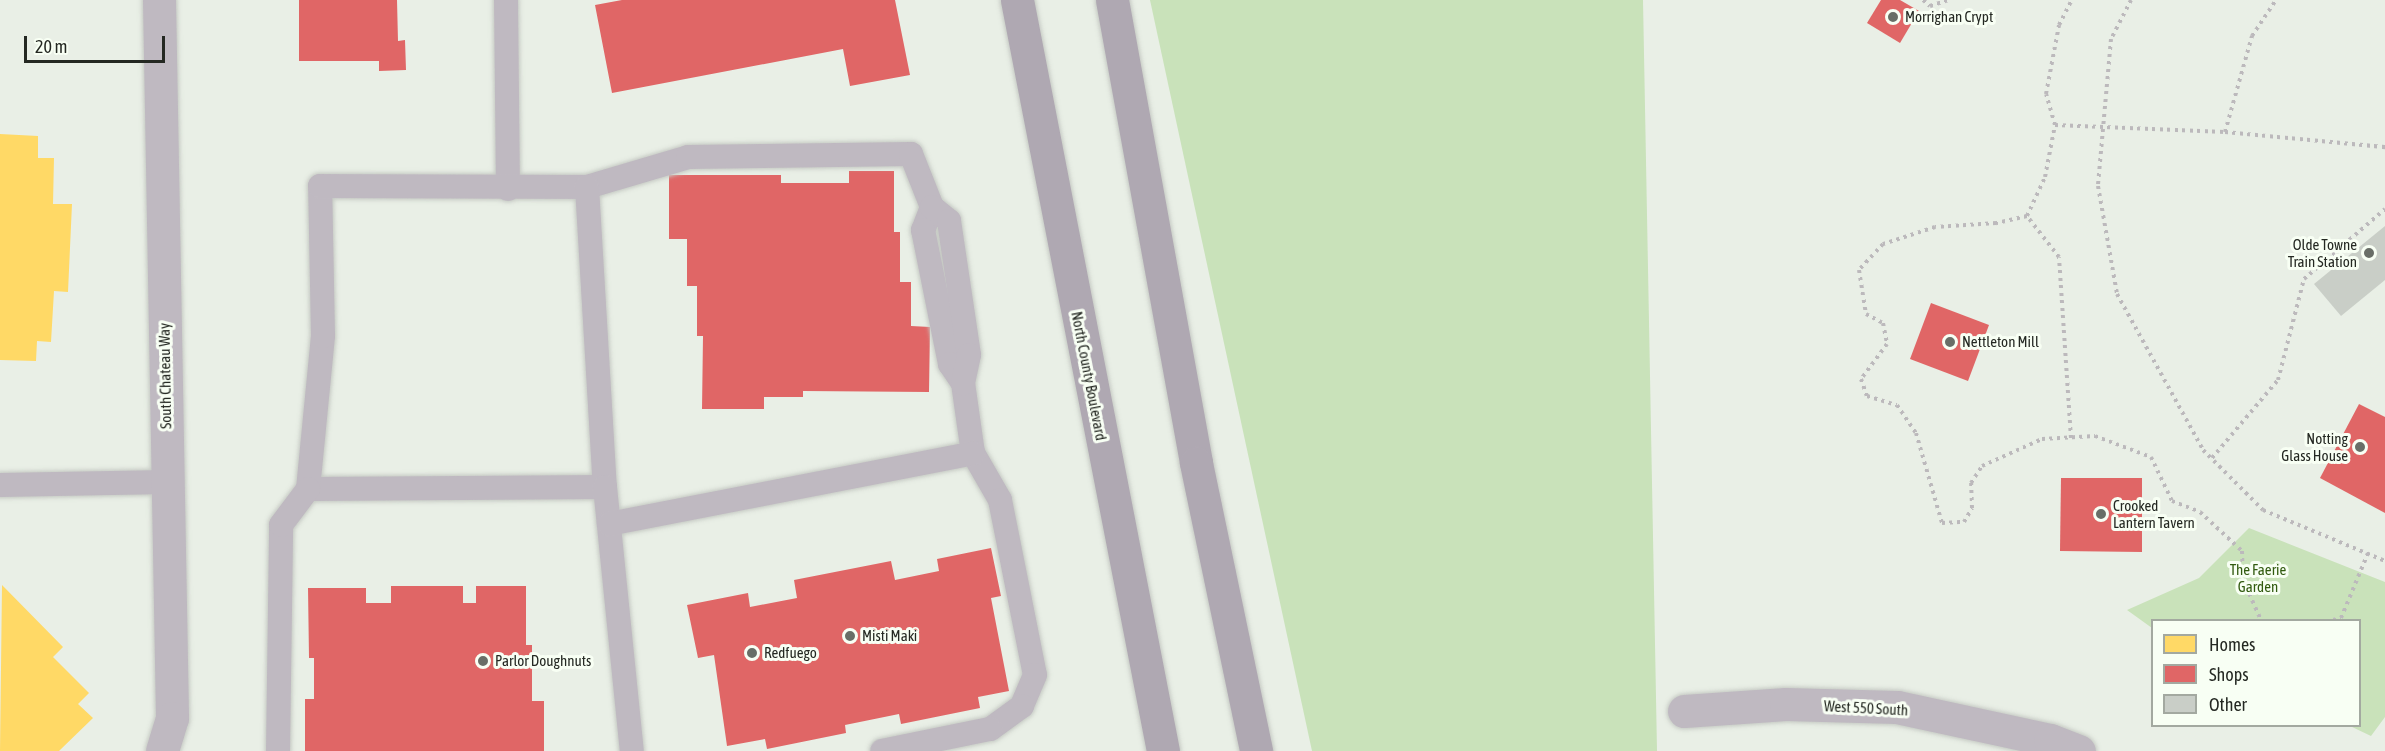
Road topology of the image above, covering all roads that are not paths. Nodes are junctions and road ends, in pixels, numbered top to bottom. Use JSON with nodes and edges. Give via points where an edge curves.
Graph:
{"nodes":[{"id":1,"x":159,"y":0,"type":"edge"},
{"id":2,"x":506,"y":0,"type":"edge"},
{"id":3,"x":1017,"y":0,"type":"edge"},
{"id":4,"x":1112,"y":0,"type":"edge"},
{"id":5,"x":587,"y":187,"type":"junction"},
{"id":6,"x":508,"y":189,"type":"junction"},
{"id":7,"x":974,"y":453,"type":"junction"},
{"id":8,"x":167,"y":482,"type":"junction"},
{"id":9,"x":0,"y":486,"type":"edge"},
{"id":10,"x":605,"y":487,"type":"junction"},
{"id":11,"x":308,"y":489,"type":"junction"},
{"id":12,"x":609,"y":524,"type":"junction"},
{"id":13,"x":1684,"y":711,"type":"dead end"},
{"id":14,"x":162,"y":751,"type":"edge"},
{"id":15,"x":278,"y":751,"type":"edge"},
{"id":16,"x":632,"y":751,"type":"edge"},
{"id":17,"x":882,"y":751,"type":"edge"},
{"id":18,"x":1163,"y":751,"type":"edge"},
{"id":19,"x":1256,"y":751,"type":"edge"},
{"id":20,"x":2079,"y":751,"type":"edge"}],
"edges":[{"from":1,"to":8,"type":"street","name":"South Chateau Way"},
{"from":2,"to":6,"type":"lane"},
{"from":3,"to":18,"type":"main road","name":"North County Boulevard"},
{"from":4,"to":19,"type":"main road","via":[[1196,463]]},
{"from":5,"to":6,"type":"lane"},
{"from":5,"to":7,"type":"lane","via":[[688,158],[911,153],[932,207],[923,230],[950,364],[963,383]]},
{"from":5,"to":10,"type":"lane"},
{"from":6,"to":11,"type":"lane","via":[[320,186],[323,336]]},
{"from":7,"to":12,"type":"lane"},
{"from":7,"to":17,"type":"lane","via":[[1000,500],[1035,675],[1022,706],[990,729]]},
{"from":8,"to":9,"type":"lane"},
{"from":8,"to":14,"type":"street","name":"South Chateau Way","via":[[172,718]]},
{"from":10,"to":11,"type":"lane"},
{"from":10,"to":12,"type":"lane"},
{"from":11,"to":15,"type":"lane","via":[[281,525]]},
{"from":12,"to":16,"type":"lane"},
{"from":13,"to":20,"type":"street","name":"West 550 South","via":[[1786,704],[1897,707],[2050,740]]}]}
